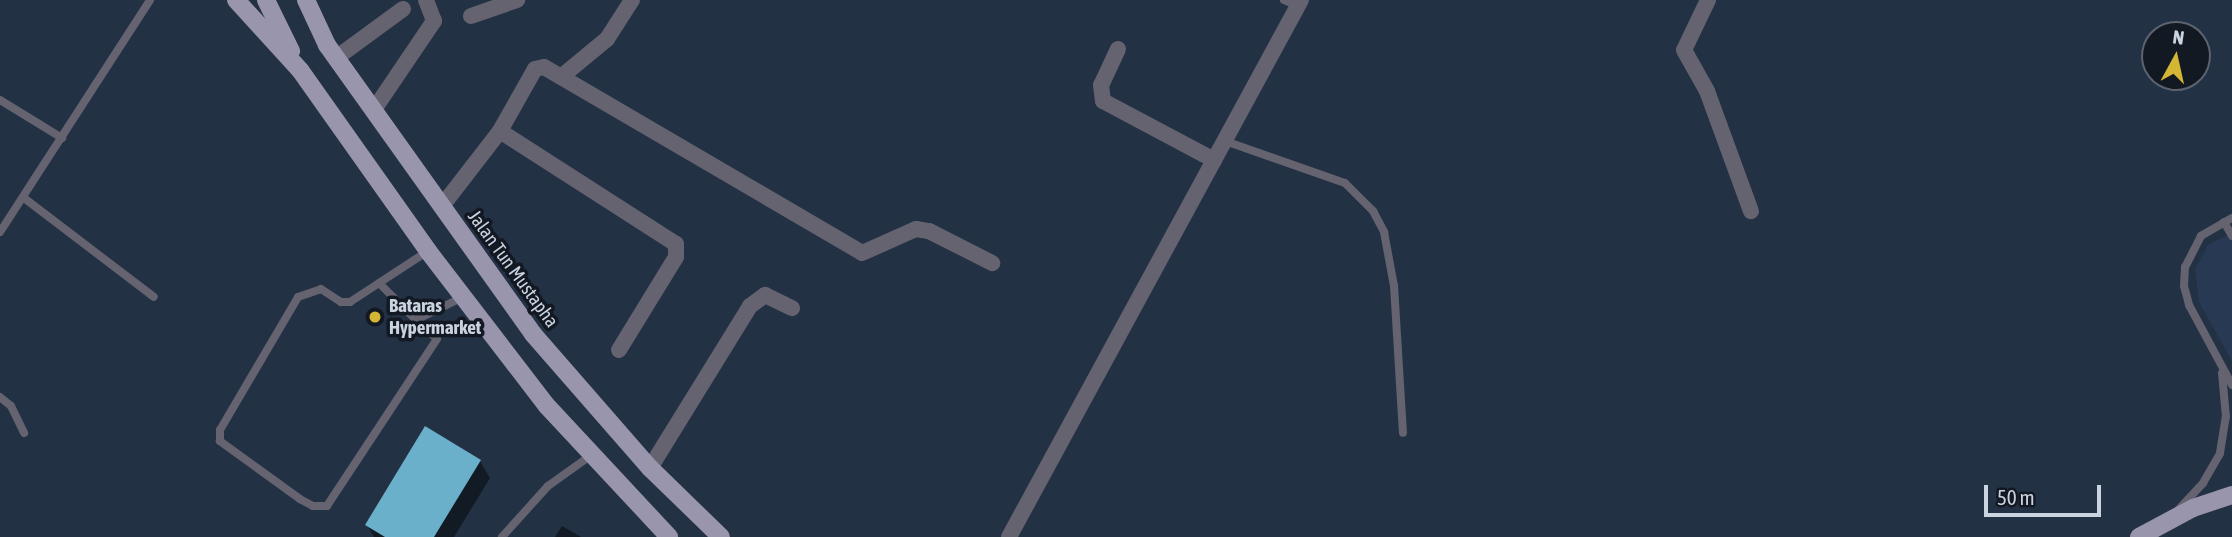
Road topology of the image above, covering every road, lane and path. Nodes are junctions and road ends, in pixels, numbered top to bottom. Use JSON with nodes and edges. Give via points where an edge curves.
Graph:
{"nodes":[{"id":1,"x":150,"y":0,"type":"edge"},
{"id":2,"x":236,"y":0,"type":"edge"},
{"id":3,"x":267,"y":0,"type":"edge"},
{"id":4,"x":306,"y":0,"type":"edge"},
{"id":5,"x":426,"y":0,"type":"edge"},
{"id":6,"x":517,"y":0,"type":"edge"},
{"id":7,"x":632,"y":0,"type":"edge"},
{"id":8,"x":1708,"y":0,"type":"edge"},
{"id":9,"x":1294,"y":2,"type":"edge"},
{"id":10,"x":403,"y":9,"type":"dead end"},
{"id":11,"x":471,"y":16,"type":"dead end"},
{"id":12,"x":1118,"y":49,"type":"dead end"},
{"id":13,"x":336,"y":58,"type":"junction"},
{"id":14,"x":300,"y":70,"type":"junction"},
{"id":15,"x":561,"y":77,"type":"junction"},
{"id":16,"x":0,"y":100,"type":"edge"},
{"id":17,"x":373,"y":111,"type":"junction"},
{"id":18,"x":500,"y":131,"type":"junction"},
{"id":19,"x":62,"y":138,"type":"junction"},
{"id":20,"x":1225,"y":141,"type":"junction"},
{"id":21,"x":1214,"y":160,"type":"junction"},
{"id":22,"x":24,"y":198,"type":"junction"},
{"id":23,"x":442,"y":205,"type":"junction"},
{"id":24,"x":1751,"y":211,"type":"dead end"},
{"id":25,"x":2228,"y":220,"type":"edge"},
{"id":26,"x":0,"y":232,"type":"edge"},
{"id":27,"x":2232,"y":236,"type":"edge"},
{"id":28,"x":428,"y":251,"type":"junction"},
{"id":29,"x":992,"y":263,"type":"dead end"},
{"id":30,"x":380,"y":283,"type":"junction"},
{"id":31,"x":154,"y":297,"type":"dead end"},
{"id":32,"x":463,"y":297,"type":"junction"},
{"id":33,"x":792,"y":308,"type":"dead end"},
{"id":34,"x":416,"y":320,"type":"junction"},
{"id":35,"x":620,"y":350,"type":"dead end"},
{"id":36,"x":2221,"y":363,"type":"junction"},
{"id":37,"x":2232,"y":385,"type":"edge"},
{"id":38,"x":0,"y":397,"type":"edge"},
{"id":39,"x":24,"y":433,"type":"dead end"},
{"id":40,"x":1403,"y":433,"type":"dead end"},
{"id":41,"x":590,"y":456,"type":"junction"},
{"id":42,"x":650,"y":468,"type":"junction"},
{"id":43,"x":2232,"y":495,"type":"edge"},
{"id":44,"x":2169,"y":520,"type":"junction"},
{"id":45,"x":502,"y":537,"type":"edge"},
{"id":46,"x":669,"y":537,"type":"edge"},
{"id":47,"x":721,"y":537,"type":"edge"},
{"id":48,"x":1009,"y":537,"type":"edge"},
{"id":49,"x":2139,"y":537,"type":"edge"}],
"edges":[{"from":1,"to":19,"type":"lane"},
{"from":2,"to":14,"type":"main road"},
{"from":3,"to":14,"type":"main road"},
{"from":4,"to":13,"type":"main road","name":"Jalan Tun Mustapha"},
{"from":5,"to":17,"type":"street","via":[[434,21]]},
{"from":6,"to":11,"type":"street"},
{"from":7,"to":15,"type":"street","via":[[607,39]]},
{"from":8,"to":24,"type":"street","via":[[1684,50],[1707,91]]},
{"from":9,"to":20,"type":"street"},
{"from":10,"to":13,"type":"street"},
{"from":12,"to":21,"type":"street","via":[[1101,85],[1103,101]]},
{"from":13,"to":17,"type":"main road","name":"Jalan Tun Mustapha"},
{"from":14,"to":28,"type":"main road"},
{"from":15,"to":18,"type":"street","via":[[544,67],[535,69]]},
{"from":15,"to":29,"type":"street","via":[[862,253],[916,229]]},
{"from":16,"to":19,"type":"lane"},
{"from":17,"to":23,"type":"main road","name":"Jalan Tun Mustapha"},
{"from":18,"to":23,"type":"street"},
{"from":18,"to":35,"type":"street","via":[[676,244],[676,257]]},
{"from":19,"to":22,"type":"lane"},
{"from":20,"to":21,"type":"street"},
{"from":20,"to":40,"type":"lane","via":[[1345,183],[1373,211],[1384,232],[1394,286]]},
{"from":21,"to":48,"type":"street"},
{"from":22,"to":26,"type":"lane"},
{"from":22,"to":31,"type":"lane"},
{"from":23,"to":42,"type":"main road","name":"Jalan Tun Mustapha","via":[[533,334]]},
{"from":25,"to":27,"type":"lane"},
{"from":25,"to":36,"type":"lane","via":[[2201,236],[2185,267],[2189,305]]},
{"from":28,"to":30,"type":"lane"},
{"from":28,"to":32,"type":"main road"},
{"from":30,"to":34,"type":"lane"},
{"from":30,"to":34,"type":"lane","via":[[350,302],[341,302],[321,289],[298,297],[220,430],[220,441],[306,502],[327,506],[437,339]]},
{"from":32,"to":34,"type":"lane"},
{"from":32,"to":41,"type":"main road"},
{"from":33,"to":42,"type":"street","via":[[765,295],[750,306]]},
{"from":36,"to":37,"type":"lane"},
{"from":36,"to":44,"type":"lane","via":[[2226,417],[2220,453],[2203,483]]},
{"from":38,"to":39,"type":"lane","via":[[12,406]]},
{"from":41,"to":45,"type":"lane","via":[[548,486]]},
{"from":41,"to":46,"type":"main road"},
{"from":42,"to":47,"type":"main road","name":"Jalan Tun Mustapha"},
{"from":43,"to":44,"type":"main road"},
{"from":44,"to":49,"type":"main road"}]}
